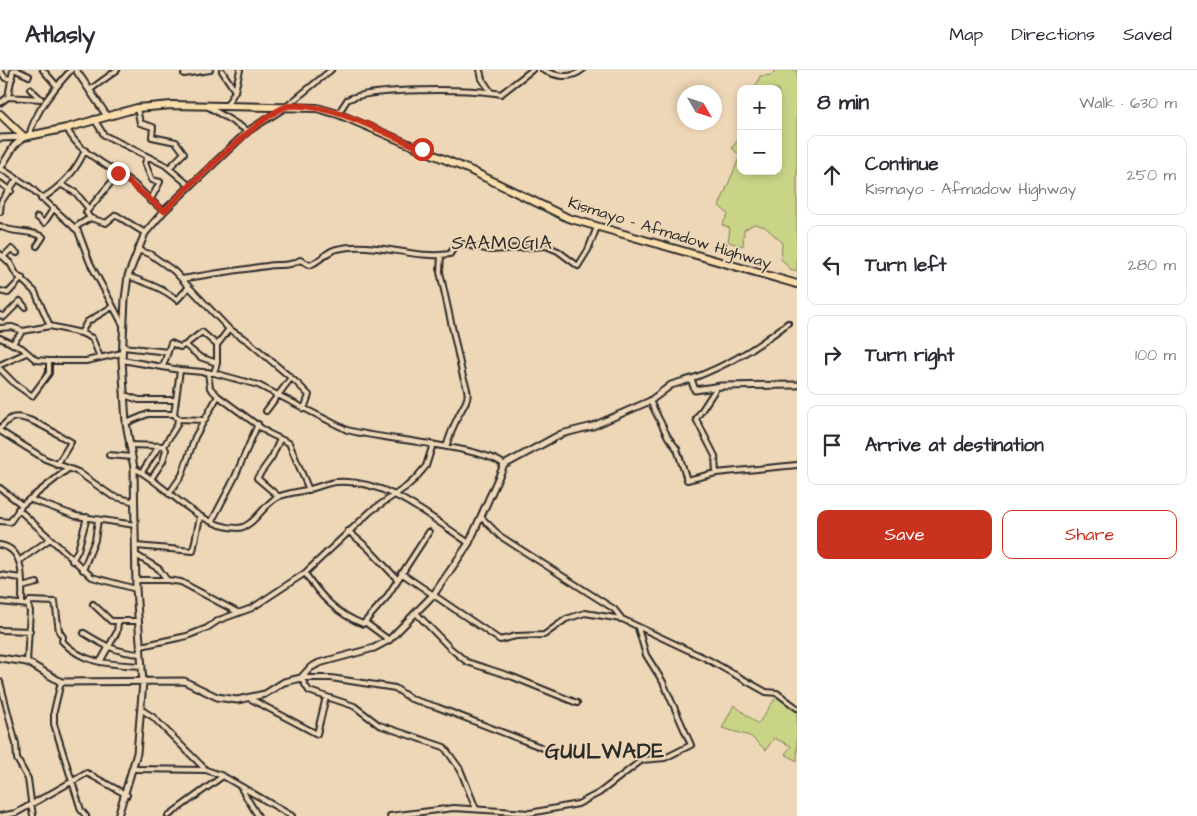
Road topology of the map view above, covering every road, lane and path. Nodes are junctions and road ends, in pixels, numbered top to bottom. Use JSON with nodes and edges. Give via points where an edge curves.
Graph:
{"nodes":[{"id":1,"x":0,"y":70,"type":"edge"},
{"id":2,"x":15,"y":70,"type":"edge"},
{"id":3,"x":43,"y":70,"type":"edge"},
{"id":4,"x":71,"y":70,"type":"edge"},
{"id":5,"x":76,"y":70,"type":"edge"},
{"id":6,"x":117,"y":70,"type":"edge"},
{"id":7,"x":210,"y":70,"type":"edge"},
{"id":8,"x":216,"y":70,"type":"edge"},
{"id":9,"x":222,"y":70,"type":"edge"},
{"id":10,"x":240,"y":70,"type":"edge"},
{"id":11,"x":480,"y":70,"type":"edge"},
{"id":12,"x":532,"y":70,"type":"edge"},
{"id":13,"x":542,"y":70,"type":"edge"},
{"id":14,"x":582,"y":70,"type":"edge"},
{"id":15,"x":328,"y":71,"type":"edge"},
{"id":16,"x":184,"y":74,"type":"dead end"},
{"id":17,"x":29,"y":76,"type":"dead end"},
{"id":18,"x":5,"y":78,"type":"junction"},
{"id":19,"x":12,"y":79,"type":"junction"},
{"id":20,"x":0,"y":81,"type":"edge"},
{"id":21,"x":57,"y":86,"type":"junction"},
{"id":22,"x":30,"y":89,"type":"dead end"},
{"id":23,"x":91,"y":89,"type":"junction"},
{"id":24,"x":235,"y":91,"type":"junction"},
{"id":25,"x":491,"y":92,"type":"junction"},
{"id":26,"x":8,"y":97,"type":"junction"},
{"id":27,"x":43,"y":100,"type":"junction"},
{"id":28,"x":0,"y":103,"type":"edge"},
{"id":29,"x":205,"y":105,"type":"junction"},
{"id":30,"x":227,"y":106,"type":"junction"},
{"id":31,"x":287,"y":106,"type":"junction"},
{"id":32,"x":137,"y":108,"type":"junction"},
{"id":33,"x":0,"y":114,"type":"edge"},
{"id":34,"x":338,"y":114,"type":"junction"},
{"id":35,"x":106,"y":116,"type":"junction"},
{"id":36,"x":94,"y":119,"type":"junction"},
{"id":37,"x":67,"y":128,"type":"junction"},
{"id":38,"x":248,"y":131,"type":"junction"},
{"id":39,"x":26,"y":136,"type":"junction"},
{"id":40,"x":0,"y":138,"type":"edge"},
{"id":41,"x":85,"y":150,"type":"junction"},
{"id":42,"x":147,"y":158,"type":"junction"},
{"id":43,"x":0,"y":168,"type":"edge"},
{"id":44,"x":169,"y":168,"type":"junction"},
{"id":45,"x":118,"y":173,"type":"junction"},
{"id":46,"x":16,"y":179,"type":"junction"},
{"id":47,"x":0,"y":183,"type":"edge"},
{"id":48,"x":62,"y":185,"type":"junction"},
{"id":49,"x":190,"y":186,"type":"junction"},
{"id":50,"x":10,"y":190,"type":"junction"},
{"id":51,"x":42,"y":199,"type":"junction"},
{"id":52,"x":150,"y":201,"type":"junction"},
{"id":53,"x":54,"y":208,"type":"junction"},
{"id":54,"x":88,"y":209,"type":"junction"},
{"id":55,"x":164,"y":211,"type":"junction"},
{"id":56,"x":0,"y":212,"type":"edge"},
{"id":57,"x":37,"y":217,"type":"dead end"},
{"id":58,"x":90,"y":218,"type":"junction"},
{"id":59,"x":0,"y":226,"type":"edge"},
{"id":60,"x":597,"y":227,"type":"junction"},
{"id":61,"x":74,"y":228,"type":"junction"},
{"id":62,"x":145,"y":233,"type":"junction"},
{"id":63,"x":37,"y":246,"type":"dead end"},
{"id":64,"x":138,"y":250,"type":"junction"},
{"id":65,"x":17,"y":253,"type":"dead end"},
{"id":66,"x":441,"y":255,"type":"junction"},
{"id":67,"x":2,"y":256,"type":"edge"},
{"id":68,"x":128,"y":276,"type":"junction"},
{"id":69,"x":22,"y":278,"type":"junction"},
{"id":70,"x":182,"y":280,"type":"junction"},
{"id":71,"x":797,"y":284,"type":"edge"},
{"id":72,"x":188,"y":288,"type":"junction"},
{"id":73,"x":0,"y":291,"type":"edge"},
{"id":74,"x":25,"y":307,"type":"dead end"},
{"id":75,"x":112,"y":307,"type":"junction"},
{"id":76,"x":0,"y":316,"type":"edge"},
{"id":77,"x":788,"y":323,"type":"dead end"},
{"id":78,"x":123,"y":325,"type":"junction"},
{"id":79,"x":50,"y":326,"type":"junction"},
{"id":80,"x":0,"y":328,"type":"edge"},
{"id":81,"x":229,"y":329,"type":"junction"},
{"id":82,"x":22,"y":331,"type":"junction"},
{"id":83,"x":81,"y":333,"type":"junction"},
{"id":84,"x":0,"y":338,"type":"edge"},
{"id":85,"x":12,"y":344,"type":"junction"},
{"id":86,"x":217,"y":344,"type":"junction"},
{"id":87,"x":185,"y":345,"type":"junction"},
{"id":88,"x":123,"y":350,"type":"junction"},
{"id":89,"x":168,"y":352,"type":"junction"},
{"id":90,"x":26,"y":353,"type":"junction"},
{"id":91,"x":100,"y":357,"type":"junction"},
{"id":92,"x":122,"y":360,"type":"junction"},
{"id":93,"x":49,"y":361,"type":"junction"},
{"id":94,"x":217,"y":363,"type":"junction"},
{"id":95,"x":0,"y":365,"type":"edge"},
{"id":96,"x":163,"y":366,"type":"junction"},
{"id":97,"x":0,"y":369,"type":"edge"},
{"id":98,"x":180,"y":370,"type":"junction"},
{"id":99,"x":208,"y":372,"type":"junction"},
{"id":100,"x":214,"y":372,"type":"junction"},
{"id":101,"x":291,"y":378,"type":"junction"},
{"id":102,"x":691,"y":379,"type":"junction"},
{"id":103,"x":797,"y":385,"type":"edge"},
{"id":104,"x":717,"y":387,"type":"junction"},
{"id":105,"x":124,"y":395,"type":"junction"},
{"id":106,"x":218,"y":396,"type":"junction"},
{"id":107,"x":279,"y":396,"type":"junction"},
{"id":108,"x":174,"y":400,"type":"junction"},
{"id":109,"x":650,"y":401,"type":"junction"},
{"id":110,"x":304,"y":409,"type":"junction"},
{"id":111,"x":266,"y":411,"type":"dead end"},
{"id":112,"x":174,"y":414,"type":"junction"},
{"id":113,"x":178,"y":419,"type":"junction"},
{"id":114,"x":204,"y":420,"type":"junction"},
{"id":115,"x":126,"y":423,"type":"junction"},
{"id":116,"x":258,"y":424,"type":"junction"},
{"id":117,"x":0,"y":430,"type":"edge"},
{"id":118,"x":280,"y":439,"type":"junction"},
{"id":119,"x":433,"y":444,"type":"junction"},
{"id":120,"x":130,"y":445,"type":"junction"},
{"id":121,"x":158,"y":446,"type":"junction"},
{"id":122,"x":164,"y":446,"type":"junction"},
{"id":123,"x":446,"y":447,"type":"junction"},
{"id":124,"x":109,"y":455,"type":"dead end"},
{"id":125,"x":132,"y":457,"type":"junction"},
{"id":126,"x":504,"y":464,"type":"junction"},
{"id":127,"x":57,"y":465,"type":"junction"},
{"id":128,"x":797,"y":465,"type":"edge"},
{"id":129,"x":134,"y":468,"type":"junction"},
{"id":130,"x":68,"y":469,"type":"junction"},
{"id":131,"x":142,"y":472,"type":"junction"},
{"id":132,"x":716,"y":473,"type":"junction"},
{"id":133,"x":150,"y":479,"type":"junction"},
{"id":134,"x":0,"y":488,"type":"edge"},
{"id":135,"x":309,"y":490,"type":"junction"},
{"id":136,"x":169,"y":494,"type":"junction"},
{"id":137,"x":394,"y":495,"type":"junction"},
{"id":138,"x":278,"y":496,"type":"junction"},
{"id":139,"x":29,"y":499,"type":"junction"},
{"id":140,"x":135,"y":502,"type":"junction"},
{"id":141,"x":22,"y":505,"type":"junction"},
{"id":142,"x":18,"y":509,"type":"junction"},
{"id":143,"x":481,"y":516,"type":"junction"},
{"id":144,"x":88,"y":517,"type":"junction"},
{"id":145,"x":200,"y":517,"type":"junction"},
{"id":146,"x":98,"y":520,"type":"junction"},
{"id":147,"x":0,"y":521,"type":"edge"},
{"id":148,"x":212,"y":521,"type":"junction"},
{"id":149,"x":135,"y":525,"type":"junction"},
{"id":150,"x":348,"y":531,"type":"junction"},
{"id":151,"x":430,"y":532,"type":"dead end"},
{"id":152,"x":50,"y":539,"type":"junction"},
{"id":153,"x":468,"y":543,"type":"junction"},
{"id":154,"x":0,"y":546,"type":"edge"},
{"id":155,"x":136,"y":546,"type":"junction"},
{"id":156,"x":136,"y":555,"type":"junction"},
{"id":157,"x":19,"y":560,"type":"junction"},
{"id":158,"x":72,"y":561,"type":"junction"},
{"id":159,"x":83,"y":570,"type":"junction"},
{"id":160,"x":305,"y":573,"type":"junction"},
{"id":161,"x":401,"y":573,"type":"junction"},
{"id":162,"x":0,"y":575,"type":"edge"},
{"id":163,"x":21,"y":578,"type":"junction"},
{"id":164,"x":397,"y":579,"type":"junction"},
{"id":165,"x":136,"y":580,"type":"junction"},
{"id":166,"x":166,"y":580,"type":"junction"},
{"id":167,"x":37,"y":583,"type":"dead end"},
{"id":168,"x":22,"y":587,"type":"junction"},
{"id":169,"x":136,"y":589,"type":"junction"},
{"id":170,"x":434,"y":594,"type":"junction"},
{"id":171,"x":0,"y":602,"type":"edge"},
{"id":172,"x":22,"y":604,"type":"junction"},
{"id":173,"x":93,"y":604,"type":"dead end"},
{"id":174,"x":28,"y":605,"type":"junction"},
{"id":175,"x":416,"y":612,"type":"junction"},
{"id":176,"x":239,"y":613,"type":"junction"},
{"id":177,"x":622,"y":619,"type":"junction"},
{"id":178,"x":138,"y":621,"type":"junction"},
{"id":179,"x":118,"y":622,"type":"junction"},
{"id":180,"x":366,"y":622,"type":"junction"},
{"id":181,"x":638,"y":628,"type":"junction"},
{"id":182,"x":0,"y":630,"type":"edge"},
{"id":183,"x":30,"y":631,"type":"junction"},
{"id":184,"x":84,"y":633,"type":"dead end"},
{"id":185,"x":388,"y":640,"type":"junction"},
{"id":186,"x":141,"y":646,"type":"junction"},
{"id":187,"x":107,"y":647,"type":"junction"},
{"id":188,"x":141,"y":654,"type":"junction"},
{"id":189,"x":0,"y":658,"type":"edge"},
{"id":190,"x":27,"y":662,"type":"junction"},
{"id":191,"x":100,"y":662,"type":"junction"},
{"id":192,"x":142,"y":666,"type":"junction"},
{"id":193,"x":301,"y":678,"type":"junction"},
{"id":194,"x":61,"y":682,"type":"junction"},
{"id":195,"x":143,"y":682,"type":"junction"},
{"id":196,"x":0,"y":684,"type":"edge"},
{"id":197,"x":249,"y":698,"type":"junction"},
{"id":198,"x":326,"y":698,"type":"junction"},
{"id":199,"x":577,"y":703,"type":"dead end"},
{"id":200,"x":797,"y":708,"type":"edge"},
{"id":201,"x":142,"y":710,"type":"junction"},
{"id":202,"x":556,"y":753,"type":"dead end"},
{"id":203,"x":134,"y":769,"type":"junction"},
{"id":204,"x":206,"y":770,"type":"junction"},
{"id":205,"x":223,"y":776,"type":"junction"},
{"id":206,"x":71,"y":781,"type":"junction"},
{"id":207,"x":241,"y":788,"type":"junction"},
{"id":208,"x":127,"y":795,"type":"junction"},
{"id":209,"x":30,"y":805,"type":"junction"},
{"id":210,"x":476,"y":809,"type":"junction"},
{"id":211,"x":0,"y":816,"type":"edge"},
{"id":212,"x":33,"y":816,"type":"edge"},
{"id":213,"x":86,"y":816,"type":"edge"},
{"id":214,"x":118,"y":816,"type":"edge"},
{"id":215,"x":168,"y":816,"type":"edge"},
{"id":216,"x":258,"y":816,"type":"edge"},
{"id":217,"x":292,"y":816,"type":"edge"},
{"id":218,"x":390,"y":816,"type":"edge"}],
"edges":[{"from":1,"to":18,"type":"street"},
{"from":2,"to":17,"type":"street"},
{"from":2,"to":19,"type":"street"},
{"from":3,"to":21,"type":"street"},
{"from":4,"to":21,"type":"street"},
{"from":5,"to":23,"type":"street"},
{"from":6,"to":23,"type":"street"},
{"from":7,"to":16,"type":"street"},
{"from":8,"to":9,"type":"street"},
{"from":9,"to":24,"type":"street"},
{"from":10,"to":24,"type":"street"},
{"from":11,"to":25,"type":"street"},
{"from":12,"to":25,"type":"street","via":[[501,94]]},
{"from":13,"to":14,"type":"street","via":[[558,77]]},
{"from":15,"to":31,"type":"street"},
{"from":18,"to":19,"type":"street"},
{"from":18,"to":20,"type":"street"},
{"from":19,"to":26,"type":"street"},
{"from":21,"to":27,"type":"street"},
{"from":22,"to":27,"type":"street"},
{"from":23,"to":35,"type":"street"},
{"from":24,"to":30,"type":"street"},
{"from":25,"to":34,"type":"street","via":[[450,89],[369,93],[347,100]]},
{"from":26,"to":27,"type":"street"},
{"from":26,"to":28,"type":"street"},
{"from":27,"to":39,"type":"street","via":[[44,106]]},
{"from":29,"to":30,"type":"main road","name":"Kismayo - Afmadow Highway"},
{"from":29,"to":32,"type":"main road","name":"Kismayo - Afmadow Highway"},
{"from":29,"to":38,"type":"street"},
{"from":30,"to":31,"type":"main road","name":"Kismayo - Afmadow Highway"},
{"from":31,"to":34,"type":"main road","name":"Kismayo - Afmadow Highway","via":[[317,108]]},
{"from":31,"to":38,"type":"street"},
{"from":32,"to":35,"type":"main road","name":"Kismayo - Afmadow Highway"},
{"from":32,"to":44,"type":"street","via":[[140,123],[153,127],[152,137],[176,142],[184,153]]},
{"from":33,"to":39,"type":"main road"},
{"from":34,"to":60,"type":"main road","name":"Kismayo - Afmadow Highway","via":[[472,171],[568,218]]},
{"from":35,"to":36,"type":"main road","name":"Kismayo - Afmadow Highway"},
{"from":36,"to":37,"type":"main road","name":"Kismayo - Afmadow Highway"},
{"from":36,"to":42,"type":"street","via":[[104,135]]},
{"from":37,"to":39,"type":"main road","name":"Kismayo - Afmadow Highway"},
{"from":37,"to":41,"type":"street"},
{"from":38,"to":49,"type":"street"},
{"from":39,"to":40,"type":"street"},
{"from":39,"to":43,"type":"street","via":[[14,146]]},
{"from":41,"to":45,"type":"street"},
{"from":41,"to":48,"type":"street"},
{"from":42,"to":44,"type":"street"},
{"from":42,"to":52,"type":"street","via":[[145,163],[152,180],[160,182]]},
{"from":43,"to":46,"type":"street"},
{"from":44,"to":49,"type":"street"},
{"from":45,"to":52,"type":"street"},
{"from":45,"to":54,"type":"street"},
{"from":46,"to":50,"type":"street"},
{"from":46,"to":51,"type":"street"},
{"from":47,"to":50,"type":"street"},
{"from":48,"to":51,"type":"street"},
{"from":48,"to":54,"type":"street","via":[[76,193]]},
{"from":49,"to":55,"type":"street"},
{"from":50,"to":56,"type":"street","via":[[1,202]]},
{"from":51,"to":53,"type":"street"},
{"from":52,"to":55,"type":"street"},
{"from":53,"to":57,"type":"street","via":[[44,223]]},
{"from":53,"to":61,"type":"street"},
{"from":54,"to":58,"type":"street","via":[[86,212]]},
{"from":55,"to":62,"type":"street"},
{"from":58,"to":61,"type":"street"},
{"from":58,"to":62,"type":"street","via":[[106,223],[116,215]]},
{"from":59,"to":63,"type":"street","via":[[43,237]]},
{"from":60,"to":66,"type":"street","via":[[578,266],[546,246],[490,250],[457,243],[450,254]]},
{"from":60,"to":71,"type":"main road","name":"Kismayo - Afmadow Highway"},
{"from":61,"to":75,"type":"street"},
{"from":62,"to":64,"type":"street"},
{"from":64,"to":68,"type":"street"},
{"from":64,"to":70,"type":"street","via":[[162,262]]},
{"from":65,"to":67,"type":"street","via":[[11,249]]},
{"from":66,"to":70,"type":"street","via":[[434,257],[379,248],[338,248],[310,265],[300,260],[285,266],[221,272]]},
{"from":66,"to":123,"type":"street","via":[[440,272],[468,389],[468,402],[457,418]]},
{"from":67,"to":69,"type":"street"},
{"from":68,"to":72,"type":"street","via":[[166,290],[177,300]]},
{"from":68,"to":78,"type":"street"},
{"from":69,"to":73,"type":"street","via":[[8,293]]},
{"from":69,"to":79,"type":"street","via":[[35,292]]},
{"from":70,"to":72,"type":"street"},
{"from":72,"to":81,"type":"street"},
{"from":74,"to":76,"type":"street","via":[[20,302],[4,317]]},
{"from":75,"to":78,"type":"street"},
{"from":75,"to":83,"type":"street","via":[[86,322]]},
{"from":77,"to":102,"type":"street","via":[[753,350]]},
{"from":78,"to":88,"type":"street"},
{"from":79,"to":82,"type":"street"},
{"from":79,"to":83,"type":"street"},
{"from":80,"to":82,"type":"street","via":[[12,326]]},
{"from":81,"to":86,"type":"street"},
{"from":81,"to":101,"type":"street"},
{"from":82,"to":85,"type":"street"},
{"from":83,"to":91,"type":"street","via":[[94,340]]},
{"from":84,"to":85,"type":"street"},
{"from":85,"to":90,"type":"street"},
{"from":86,"to":87,"type":"street","via":[[202,332]]},
{"from":86,"to":94,"type":"street"},
{"from":87,"to":89,"type":"street","via":[[180,348],[172,344]]},
{"from":87,"to":94,"type":"street","via":[[200,357]]},
{"from":88,"to":89,"type":"street"},
{"from":88,"to":91,"type":"street"},
{"from":88,"to":92,"type":"street"},
{"from":89,"to":96,"type":"street"},
{"from":90,"to":93,"type":"street","via":[[36,360]]},
{"from":90,"to":95,"type":"street"},
{"from":91,"to":93,"type":"street"},
{"from":92,"to":96,"type":"street"},
{"from":92,"to":105,"type":"street"},
{"from":93,"to":97,"type":"street","via":[[49,373],[32,396]]},
{"from":94,"to":100,"type":"street"},
{"from":96,"to":98,"type":"street"},
{"from":98,"to":99,"type":"street"},
{"from":98,"to":108,"type":"street"},
{"from":99,"to":100,"type":"street"},
{"from":99,"to":106,"type":"street","via":[[210,388]]},
{"from":100,"to":107,"type":"street","via":[[258,385]]},
{"from":101,"to":107,"type":"street"},
{"from":101,"to":110,"type":"street","via":[[309,396]]},
{"from":102,"to":104,"type":"street","via":[[695,390]]},
{"from":102,"to":109,"type":"street","via":[[671,385]]},
{"from":103,"to":104,"type":"street"},
{"from":104,"to":132,"type":"street","via":[[696,419],[716,456]]},
{"from":105,"to":108,"type":"street","via":[[139,400]]},
{"from":105,"to":115,"type":"street"},
{"from":106,"to":114,"type":"street"},
{"from":106,"to":116,"type":"street"},
{"from":107,"to":110,"type":"street"},
{"from":107,"to":111,"type":"street"},
{"from":108,"to":112,"type":"street"},
{"from":109,"to":126,"type":"street","via":[[592,426],[561,434]]},
{"from":109,"to":132,"type":"street","via":[[677,449],[687,480]]},
{"from":110,"to":119,"type":"street","via":[[362,434]]},
{"from":112,"to":113,"type":"street"},
{"from":112,"to":115,"type":"street","via":[[148,414]]},
{"from":113,"to":114,"type":"street"},
{"from":113,"to":122,"type":"street"},
{"from":114,"to":136,"type":"street","via":[[187,456],[184,471]]},
{"from":115,"to":120,"type":"street"},
{"from":116,"to":118,"type":"street"},
{"from":116,"to":148,"type":"street"},
{"from":117,"to":127,"type":"street"},
{"from":117,"to":127,"type":"street","via":[[10,419],[20,418],[36,422],[71,442]]},
{"from":118,"to":135,"type":"street","via":[[289,443]]},
{"from":118,"to":138,"type":"street","via":[[257,478]]},
{"from":119,"to":123,"type":"street"},
{"from":119,"to":137,"type":"street","via":[[426,466]]},
{"from":120,"to":121,"type":"street"},
{"from":120,"to":125,"type":"street"},
{"from":121,"to":122,"type":"street"},
{"from":121,"to":131,"type":"street"},
{"from":122,"to":133,"type":"street","via":[[163,461]]},
{"from":123,"to":126,"type":"street","via":[[486,456]]},
{"from":124,"to":125,"type":"street"},
{"from":125,"to":129,"type":"street"},
{"from":126,"to":143,"type":"street"},
{"from":127,"to":130,"type":"street"},
{"from":128,"to":132,"type":"street"},
{"from":129,"to":131,"type":"street"},
{"from":129,"to":140,"type":"street"},
{"from":130,"to":139,"type":"street"},
{"from":130,"to":140,"type":"street","via":[[87,477],[112,496]]},
{"from":131,"to":133,"type":"street"},
{"from":133,"to":136,"type":"street"},
{"from":134,"to":141,"type":"street"},
{"from":135,"to":137,"type":"street","via":[[334,482],[357,482]]},
{"from":135,"to":138,"type":"street"},
{"from":136,"to":145,"type":"street"},
{"from":137,"to":150,"type":"street"},
{"from":137,"to":153,"type":"street"},
{"from":138,"to":148,"type":"street","via":[[241,528]]},
{"from":139,"to":141,"type":"street"},
{"from":139,"to":144,"type":"street","via":[[53,509]]},
{"from":140,"to":149,"type":"street"},
{"from":141,"to":142,"type":"street"},
{"from":142,"to":147,"type":"street","via":[[10,522]]},
{"from":142,"to":152,"type":"street"},
{"from":143,"to":153,"type":"street"},
{"from":143,"to":177,"type":"street","via":[[500,536],[614,609]]},
{"from":144,"to":146,"type":"street"},
{"from":144,"to":158,"type":"street"},
{"from":145,"to":148,"type":"street"},
{"from":145,"to":155,"type":"street","via":[[193,552]]},
{"from":146,"to":149,"type":"street"},
{"from":146,"to":159,"type":"street","via":[[95,540]]},
{"from":149,"to":155,"type":"street"},
{"from":150,"to":160,"type":"street"},
{"from":150,"to":164,"type":"street"},
{"from":151,"to":161,"type":"street"},
{"from":152,"to":157,"type":"street"},
{"from":152,"to":158,"type":"street"},
{"from":153,"to":170,"type":"street"},
{"from":154,"to":157,"type":"street","via":[[12,548]]},
{"from":155,"to":156,"type":"street"},
{"from":156,"to":165,"type":"street"},
{"from":156,"to":166,"type":"street","via":[[159,569]]},
{"from":157,"to":163,"type":"street"},
{"from":158,"to":159,"type":"street"},
{"from":159,"to":169,"type":"street","via":[[92,577]]},
{"from":160,"to":176,"type":"street"},
{"from":160,"to":180,"type":"street","via":[[334,609],[345,617],[363,624]]},
{"from":161,"to":164,"type":"street"},
{"from":161,"to":170,"type":"street"},
{"from":162,"to":163,"type":"street"},
{"from":163,"to":168,"type":"street"},
{"from":164,"to":180,"type":"street"},
{"from":165,"to":166,"type":"street"},
{"from":165,"to":169,"type":"street"},
{"from":166,"to":176,"type":"street","via":[[181,582]]},
{"from":167,"to":168,"type":"street"},
{"from":168,"to":172,"type":"street"},
{"from":169,"to":178,"type":"street"},
{"from":170,"to":175,"type":"street"},
{"from":170,"to":177,"type":"street","via":[[500,640],[544,635],[566,619],[585,613]]},
{"from":171,"to":172,"type":"street"},
{"from":172,"to":174,"type":"street"},
{"from":173,"to":179,"type":"street","via":[[110,621]]},
{"from":174,"to":183,"type":"street"},
{"from":174,"to":191,"type":"street","via":[[30,601],[55,602],[62,642],[81,657]]},
{"from":175,"to":185,"type":"street"},
{"from":175,"to":199,"type":"street","via":[[468,662]]},
{"from":176,"to":186,"type":"street","via":[[187,636]]},
{"from":177,"to":181,"type":"street"},
{"from":178,"to":179,"type":"street"},
{"from":178,"to":186,"type":"street"},
{"from":179,"to":187,"type":"street","via":[[117,632]]},
{"from":180,"to":185,"type":"street"},
{"from":181,"to":200,"type":"street","via":[[707,658],[766,692],[777,693]]},
{"from":181,"to":210,"type":"street","via":[[646,655],[664,682],[691,744],[665,758],[642,760],[599,793],[578,804],[530,813]]},
{"from":182,"to":183,"type":"street"},
{"from":183,"to":190,"type":"street"},
{"from":184,"to":187,"type":"street"},
{"from":185,"to":193,"type":"street","via":[[374,648],[319,663]]},
{"from":186,"to":188,"type":"street"},
{"from":187,"to":188,"type":"street"},
{"from":187,"to":191,"type":"street"},
{"from":188,"to":192,"type":"street"},
{"from":189,"to":190,"type":"street"},
{"from":190,"to":194,"type":"street"},
{"from":191,"to":192,"type":"street"},
{"from":192,"to":195,"type":"street"},
{"from":193,"to":197,"type":"street"},
{"from":193,"to":198,"type":"street","via":[[310,691]]},
{"from":193,"to":202,"type":"street","via":[[331,678],[395,688],[411,699]]},
{"from":194,"to":195,"type":"street"},
{"from":194,"to":206,"type":"street","via":[[54,724]]},
{"from":195,"to":197,"type":"street","via":[[184,681],[217,697]]},
{"from":195,"to":201,"type":"street"},
{"from":196,"to":209,"type":"street","via":[[17,759],[28,779]]},
{"from":197,"to":198,"type":"street","via":[[317,734]]},
{"from":198,"to":210,"type":"street","via":[[354,706],[379,725],[444,747],[460,769]]},
{"from":201,"to":203,"type":"street"},
{"from":201,"to":204,"type":"street"},
{"from":203,"to":204,"type":"street"},
{"from":203,"to":208,"type":"street"},
{"from":204,"to":205,"type":"street"},
{"from":205,"to":207,"type":"street"},
{"from":205,"to":215,"type":"street"},
{"from":206,"to":208,"type":"street","via":[[87,773]]},
{"from":206,"to":209,"type":"street"},
{"from":206,"to":213,"type":"street","via":[[80,810]]},
{"from":207,"to":216,"type":"street"},
{"from":207,"to":217,"type":"street"},
{"from":208,"to":214,"type":"street"},
{"from":209,"to":211,"type":"street","via":[[16,813]]},
{"from":209,"to":212,"type":"street"},
{"from":210,"to":218,"type":"street","via":[[454,808]]}]}
